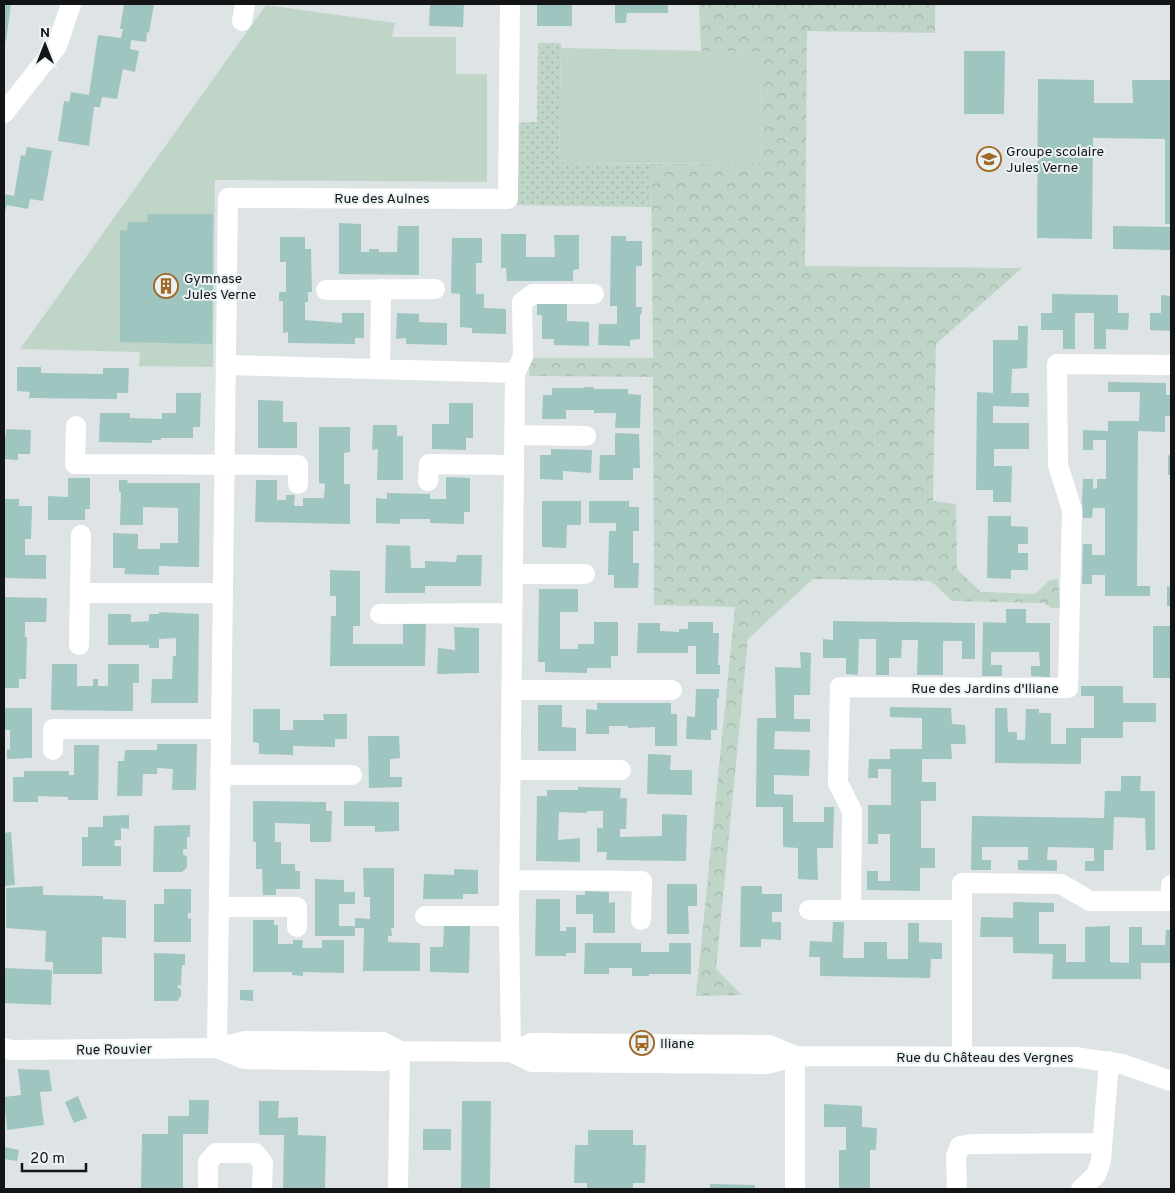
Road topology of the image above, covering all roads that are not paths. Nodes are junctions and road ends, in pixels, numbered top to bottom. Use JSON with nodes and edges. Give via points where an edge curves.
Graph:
{"nodes":[{"id":1,"x":71,"y":4,"type":"edge"},
{"id":2,"x":510,"y":4,"type":"edge"},
{"id":3,"x":4,"y":112,"type":"edge"},
{"id":4,"x":381,"y":289,"type":"junction"},
{"id":5,"x":435,"y":289,"type":"dead end"},
{"id":6,"x":326,"y":290,"type":"dead end"},
{"id":7,"x":594,"y":294,"type":"dead end"},
{"id":8,"x":1171,"y":365,"type":"edge"},
{"id":9,"x":226,"y":366,"type":"junction"},
{"id":10,"x":380,"y":369,"type":"junction"},
{"id":11,"x":514,"y":373,"type":"junction"},
{"id":12,"x":76,"y":426,"type":"dead end"},
{"id":13,"x":514,"y":436,"type":"junction"},
{"id":14,"x":586,"y":436,"type":"dead end"},
{"id":15,"x":225,"y":464,"type":"junction"},
{"id":16,"x":514,"y":465,"type":"junction"},
{"id":17,"x":428,"y":481,"type":"dead end"},
{"id":18,"x":298,"y":484,"type":"dead end"},
{"id":19,"x":80,"y":535,"type":"dead end"},
{"id":20,"x":512,"y":574,"type":"junction"},
{"id":21,"x":585,"y":574,"type":"dead end"},
{"id":22,"x":80,"y":593,"type":"junction"},
{"id":23,"x":223,"y":593,"type":"junction"},
{"id":24,"x":512,"y":613,"type":"junction"},
{"id":25,"x":380,"y":614,"type":"dead end"},
{"id":26,"x":79,"y":645,"type":"dead end"},
{"id":27,"x":511,"y":690,"type":"junction"},
{"id":28,"x":672,"y":690,"type":"dead end"},
{"id":29,"x":221,"y":729,"type":"junction"},
{"id":30,"x":53,"y":750,"type":"dead end"},
{"id":31,"x":510,"y":770,"type":"junction"},
{"id":32,"x":621,"y":770,"type":"dead end"},
{"id":33,"x":220,"y":775,"type":"junction"},
{"id":34,"x":352,"y":775,"type":"dead end"},
{"id":35,"x":510,"y":880,"type":"junction"},
{"id":36,"x":1171,"y":885,"type":"edge"},
{"id":37,"x":219,"y":907,"type":"junction"},
{"id":38,"x":809,"y":910,"type":"dead end"},
{"id":39,"x":851,"y":910,"type":"junction"},
{"id":40,"x":962,"y":910,"type":"junction"},
{"id":41,"x":425,"y":916,"type":"dead end"},
{"id":42,"x":509,"y":916,"type":"junction"},
{"id":43,"x":641,"y":920,"type":"dead end"},
{"id":44,"x":297,"y":928,"type":"dead end"},
{"id":45,"x":217,"y":1048,"type":"junction"},
{"id":46,"x":6,"y":1051,"type":"edge"},
{"id":47,"x":400,"y":1051,"type":"junction"},
{"id":48,"x":511,"y":1052,"type":"junction"},
{"id":49,"x":795,"y":1056,"type":"junction"},
{"id":50,"x":962,"y":1057,"type":"junction"},
{"id":51,"x":1109,"y":1061,"type":"junction"},
{"id":52,"x":1171,"y":1080,"type":"edge"},
{"id":53,"x":1102,"y":1143,"type":"junction"},
{"id":54,"x":208,"y":1189,"type":"edge"},
{"id":55,"x":262,"y":1189,"type":"edge"},
{"id":56,"x":398,"y":1189,"type":"edge"},
{"id":57,"x":794,"y":1189,"type":"edge"},
{"id":58,"x":957,"y":1189,"type":"edge"},
{"id":59,"x":1081,"y":1189,"type":"edge"}],
"edges":[{"from":1,"to":3,"type":"street","via":[[57,46]]},
{"from":2,"to":9,"type":"street","name":"Rue des Aulnes","via":[[508,199],[228,198]]},
{"from":4,"to":5,"type":"street"},
{"from":4,"to":6,"type":"street"},
{"from":4,"to":10,"type":"street"},
{"from":7,"to":11,"type":"street","via":[[533,294],[522,302],[523,357]]},
{"from":8,"to":39,"type":"street","name":"Rue des Jardins d'Iliane","via":[[1057,364],[1058,465],[1072,510],[1068,688],[840,687],[838,782],[852,811]]},
{"from":9,"to":10,"type":"street"},
{"from":9,"to":15,"type":"street"},
{"from":10,"to":11,"type":"street"},
{"from":11,"to":13,"type":"street"},
{"from":12,"to":15,"type":"street","via":[[75,464]]},
{"from":13,"to":14,"type":"street"},
{"from":13,"to":16,"type":"street"},
{"from":15,"to":18,"type":"street","via":[[298,465]]},
{"from":15,"to":23,"type":"street"},
{"from":16,"to":17,"type":"street","via":[[429,464]]},
{"from":16,"to":20,"type":"street"},
{"from":19,"to":22,"type":"street"},
{"from":20,"to":21,"type":"street"},
{"from":20,"to":24,"type":"street"},
{"from":22,"to":23,"type":"street"},
{"from":22,"to":26,"type":"street"},
{"from":23,"to":29,"type":"street"},
{"from":24,"to":25,"type":"street"},
{"from":24,"to":27,"type":"street"},
{"from":27,"to":28,"type":"street"},
{"from":27,"to":31,"type":"street"},
{"from":29,"to":30,"type":"street","via":[[53,729]]},
{"from":29,"to":33,"type":"street"},
{"from":31,"to":32,"type":"street"},
{"from":31,"to":35,"type":"street"},
{"from":33,"to":34,"type":"street"},
{"from":33,"to":37,"type":"street"},
{"from":35,"to":42,"type":"street"},
{"from":35,"to":43,"type":"street","via":[[642,881]]},
{"from":36,"to":40,"type":"street","via":[[1171,901],[1090,901],[1061,884],[962,883]]},
{"from":37,"to":44,"type":"street","via":[[297,907]]},
{"from":37,"to":45,"type":"street"},
{"from":38,"to":39,"type":"street"},
{"from":39,"to":40,"type":"street"},
{"from":40,"to":50,"type":"street"},
{"from":41,"to":42,"type":"street"},
{"from":42,"to":48,"type":"street"},
{"from":45,"to":46,"type":"street","name":"Rue Rouvier"},
{"from":45,"to":47,"type":"street","name":"Rue du Château des Vergnes","via":[[245,1041],[383,1042]]},
{"from":47,"to":48,"type":"street","name":"Rue du Château des Vergnes"},
{"from":47,"to":56,"type":"street"},
{"from":48,"to":49,"type":"street","name":"Rue du Château des Vergnes","via":[[532,1062],[768,1064]]},
{"from":49,"to":50,"type":"street","name":"Rue du Château des Vergnes"},
{"from":49,"to":57,"type":"street"},
{"from":50,"to":51,"type":"street","name":"Rue du Château des Vergnes","via":[[1075,1057]]},
{"from":51,"to":52,"type":"street","name":"Rue du Château des Vergnes"},
{"from":51,"to":53,"type":"street"},
{"from":53,"to":58,"type":"street","via":[[960,1146],[956,1156]]},
{"from":53,"to":59,"type":"street","via":[[1096,1175]]},
{"from":54,"to":55,"type":"street","via":[[208,1162],[216,1153],[255,1154],[263,1163]]}]}
